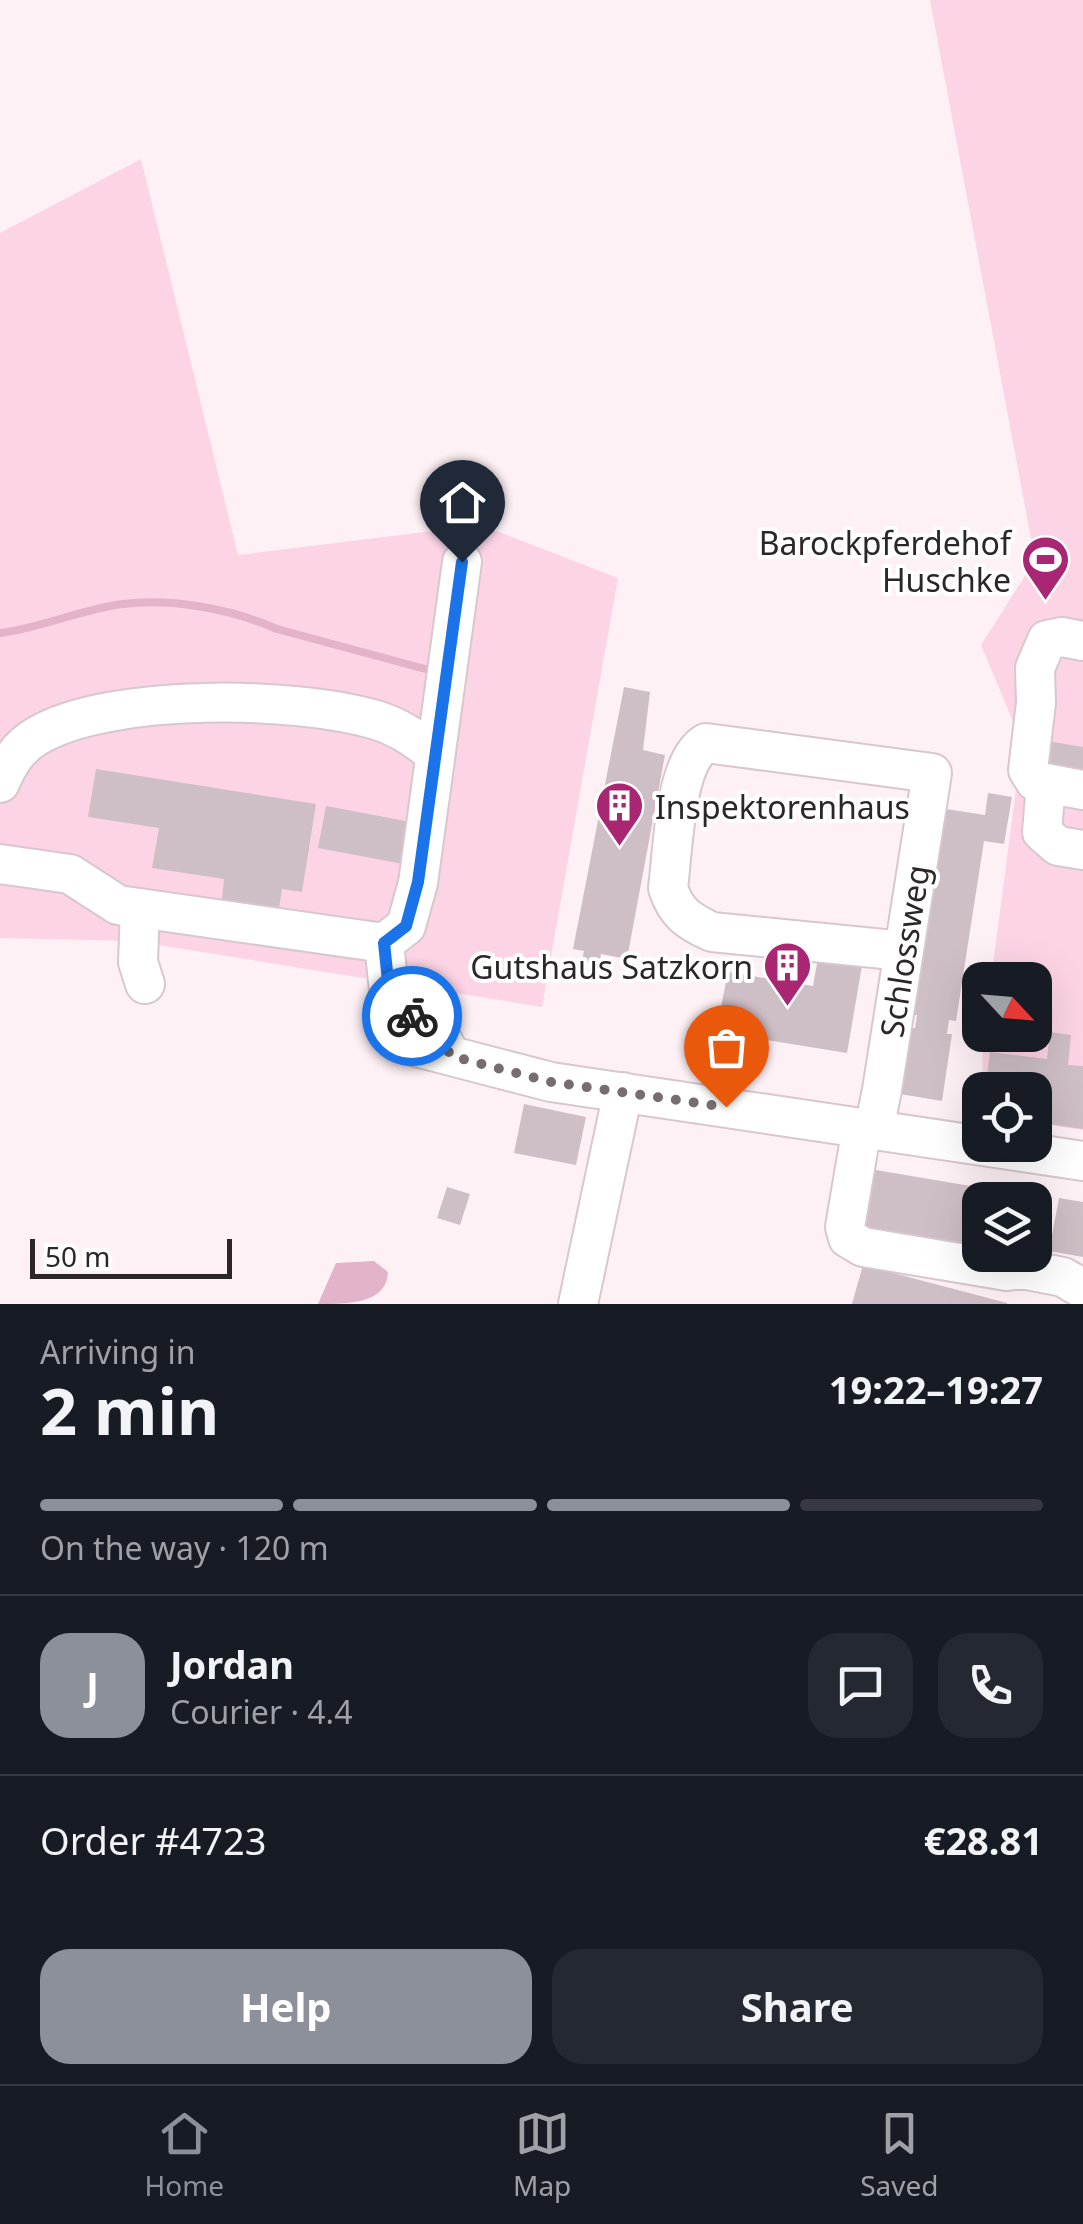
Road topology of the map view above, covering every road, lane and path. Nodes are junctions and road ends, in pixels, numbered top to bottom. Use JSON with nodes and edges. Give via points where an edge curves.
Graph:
{"nodes":[{"id":1,"x":462,"y":562,"type":"dead end"},
{"id":2,"x":1083,"y":641,"type":"edge"},
{"id":3,"x":435,"y":754,"type":"junction"},
{"id":4,"x":0,"y":783,"type":"edge"},
{"id":5,"x":1046,"y":783,"type":"junction"},
{"id":6,"x":1083,"y":790,"type":"edge"},
{"id":7,"x":1083,"y":850,"type":"edge"},
{"id":8,"x":0,"y":864,"type":"edge"},
{"id":9,"x":140,"y":908,"type":"junction"},
{"id":10,"x":384,"y":943,"type":"junction"},
{"id":11,"x":904,"y":951,"type":"junction"},
{"id":12,"x":145,"y":984,"type":"dead end"},
{"id":13,"x":405,"y":1044,"type":"dead end"},
{"id":14,"x":451,"y":1056,"type":"junction"},
{"id":15,"x":624,"y":1092,"type":"junction"},
{"id":16,"x":868,"y":1128,"type":"junction"},
{"id":17,"x":1083,"y":1162,"type":"edge"},
{"id":18,"x":962,"y":1259,"type":"edge"},
{"id":19,"x":1050,"y":1272,"type":"edge"},
{"id":20,"x":1083,"y":1289,"type":"edge"},
{"id":21,"x":578,"y":1304,"type":"edge"}],
"edges":[{"from":1,"to":3,"type":"street"},
{"from":2,"to":5,"type":"street","via":[[1047,640],[1035,668],[1028,770]]},
{"from":3,"to":4,"type":"street","via":[[407,732],[374,719],[208,702],[121,709],[38,736],[10,759]]},
{"from":3,"to":10,"type":"street","via":[[418,882],[406,926]]},
{"from":5,"to":6,"type":"street"},
{"from":5,"to":7,"type":"street","via":[[1042,832],[1058,846]]},
{"from":8,"to":9,"type":"street","via":[[70,874],[118,905]]},
{"from":9,"to":10,"type":"street"},
{"from":9,"to":12,"type":"street","via":[[136,932]]},
{"from":10,"to":14,"type":"street","via":[[390,1000],[436,1028]]},
{"from":11,"to":11,"type":"street","name":"Schlossweg","via":[[932,773],[706,744],[696,749],[685,767],[668,888],[688,921],[712,932]]},
{"from":11,"to":16,"type":"street","name":"Schlossweg"},
{"from":13,"to":14,"type":"street"},
{"from":14,"to":15,"type":"street","via":[[551,1082]]},
{"from":15,"to":16,"type":"street"},
{"from":15,"to":21,"type":"street"},
{"from":16,"to":17,"type":"street"},
{"from":16,"to":18,"type":"street","name":"Schlossweg","via":[[848,1238],[908,1256]]},
{"from":19,"to":20,"type":"street"}]}
